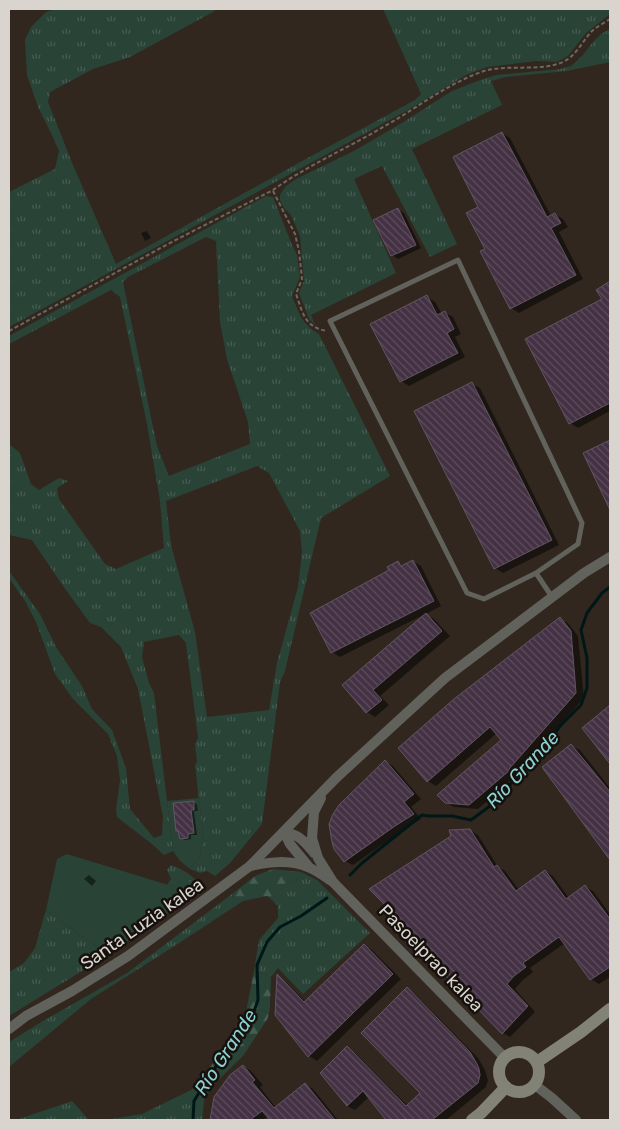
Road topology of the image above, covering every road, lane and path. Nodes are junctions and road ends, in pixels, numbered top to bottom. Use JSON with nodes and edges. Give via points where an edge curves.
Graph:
{"nodes":[{"id":1,"x":610,"y":19,"type":"edge"},
{"id":2,"x":273,"y":190,"type":"junction"},
{"id":3,"x":9,"y":331,"type":"edge"},
{"id":4,"x":336,"y":333,"type":"junction"},
{"id":5,"x":610,"y":556,"type":"edge"},
{"id":6,"x":536,"y":573,"type":"junction"},
{"id":7,"x":552,"y":597,"type":"junction"},
{"id":8,"x":324,"y":790,"type":"junction"},
{"id":9,"x":284,"y":832,"type":"junction"},
{"id":10,"x":318,"y":858,"type":"junction"},
{"id":11,"x":250,"y":866,"type":"junction"},
{"id":12,"x":310,"y":868,"type":"junction"},
{"id":13,"x":333,"y":882,"type":"junction"},
{"id":14,"x":610,"y":1009,"type":"edge"},
{"id":15,"x":9,"y":1029,"type":"edge"},
{"id":16,"x":505,"y":1058,"type":"junction"},
{"id":17,"x":537,"y":1062,"type":"junction"},
{"id":18,"x":535,"y":1085,"type":"junction"},
{"id":19,"x":506,"y":1087,"type":"junction"},
{"id":20,"x":472,"y":1120,"type":"edge"},
{"id":21,"x":576,"y":1120,"type":"edge"}],
"edges":[{"from":1,"to":2,"type":"path","via":[[592,31],[576,52],[563,62],[542,67],[485,70],[452,85]]},
{"from":2,"to":3,"type":"path"},
{"from":2,"to":4,"type":"path","via":[[295,234],[302,279],[296,294],[306,320],[317,329]]},
{"from":4,"to":6,"type":"lane","via":[[467,593],[484,600]]},
{"from":4,"to":6,"type":"lane","via":[[330,321],[458,260],[582,523],[578,544]]},
{"from":5,"to":7,"type":"street","name":"Santa Luzia kalea"},
{"from":6,"to":7,"type":"lane"},
{"from":7,"to":8,"type":"street","name":"Santa Luzia kalea","via":[[445,678]]},
{"from":8,"to":9,"type":"street","name":"Santa Luzia kalea"},
{"from":8,"to":10,"type":"street","via":[[314,812],[312,838]]},
{"from":9,"to":10,"type":"street","via":[[302,839]]},
{"from":9,"to":11,"type":"street","name":"Santa Luzia kalea"},
{"from":9,"to":12,"type":"street"},
{"from":10,"to":13,"type":"street"},
{"from":11,"to":12,"type":"street","via":[[293,862]]},
{"from":11,"to":15,"type":"street","name":"Santa Luzia kalea","via":[[128,956]]},
{"from":12,"to":13,"type":"street"},
{"from":13,"to":16,"type":"street","name":"Pasoelprao kalea"},
{"from":14,"to":17,"type":"main road"},
{"from":16,"to":17,"type":"main road","via":[[513,1052],[522,1052]]},
{"from":16,"to":19,"type":"main road","via":[[499,1069]]},
{"from":17,"to":18,"type":"main road","via":[[540,1070]]},
{"from":18,"to":19,"type":"main road","via":[[524,1092],[511,1091]]},
{"from":18,"to":21,"type":"street"},
{"from":19,"to":20,"type":"main road"}]}
